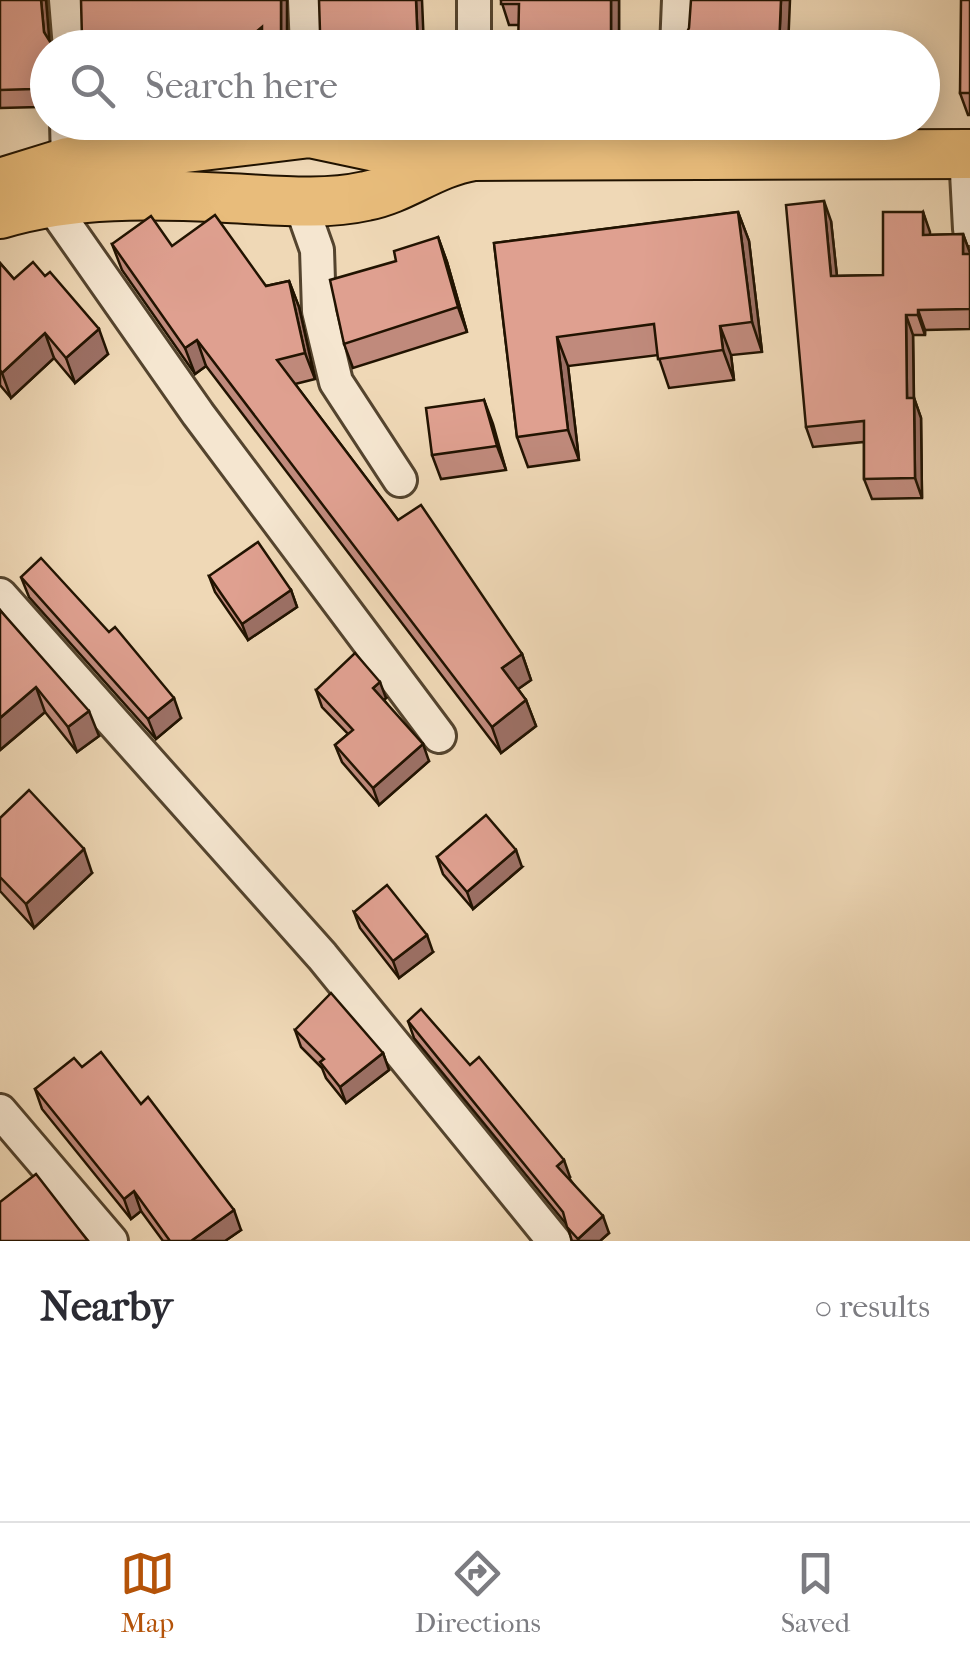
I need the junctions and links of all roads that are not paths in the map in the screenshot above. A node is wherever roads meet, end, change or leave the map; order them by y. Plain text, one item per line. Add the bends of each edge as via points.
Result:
1 (66, 0) edge
2 (305, 0) edge
3 (474, 0) edge
4 (678, 0) edge
5 (68, 30) edge
6 (306, 30) edge
7 (474, 30) edge
8 (677, 30) edge
9 (222, 140) edge
10 (407, 140) edge
11 (648, 140) edge
12 (694, 140) edge
13 (463, 147) edge
14 (968, 154) edge
15 (61, 162) edge
16 (0, 183) edge
17 (300, 202) junction
18 (0, 214) edge
19 (970, 230) edge
20 (400, 480) dead end
21 (0, 594) edge
22 (439, 736) dead end
23 (0, 1111) edge
24 (111, 1241) edge
25 (554, 1241) edge

1 - 5 street
2 - 6 street
3 - 7 street
4 - 8 street
9 - 15 highway
10 - 13 highway
11 - 13 highway
12 - 14 highway
13 - 17 highway via 368,196
14 - 19 street
15 - 16 highway
15 - 17 highway via 168,195
15 - 18 highway
15 - 22 street via 198,414
17 - 20 street via 318,250 319,311 336,382
21 - 25 street via 322,956
23 - 24 street

